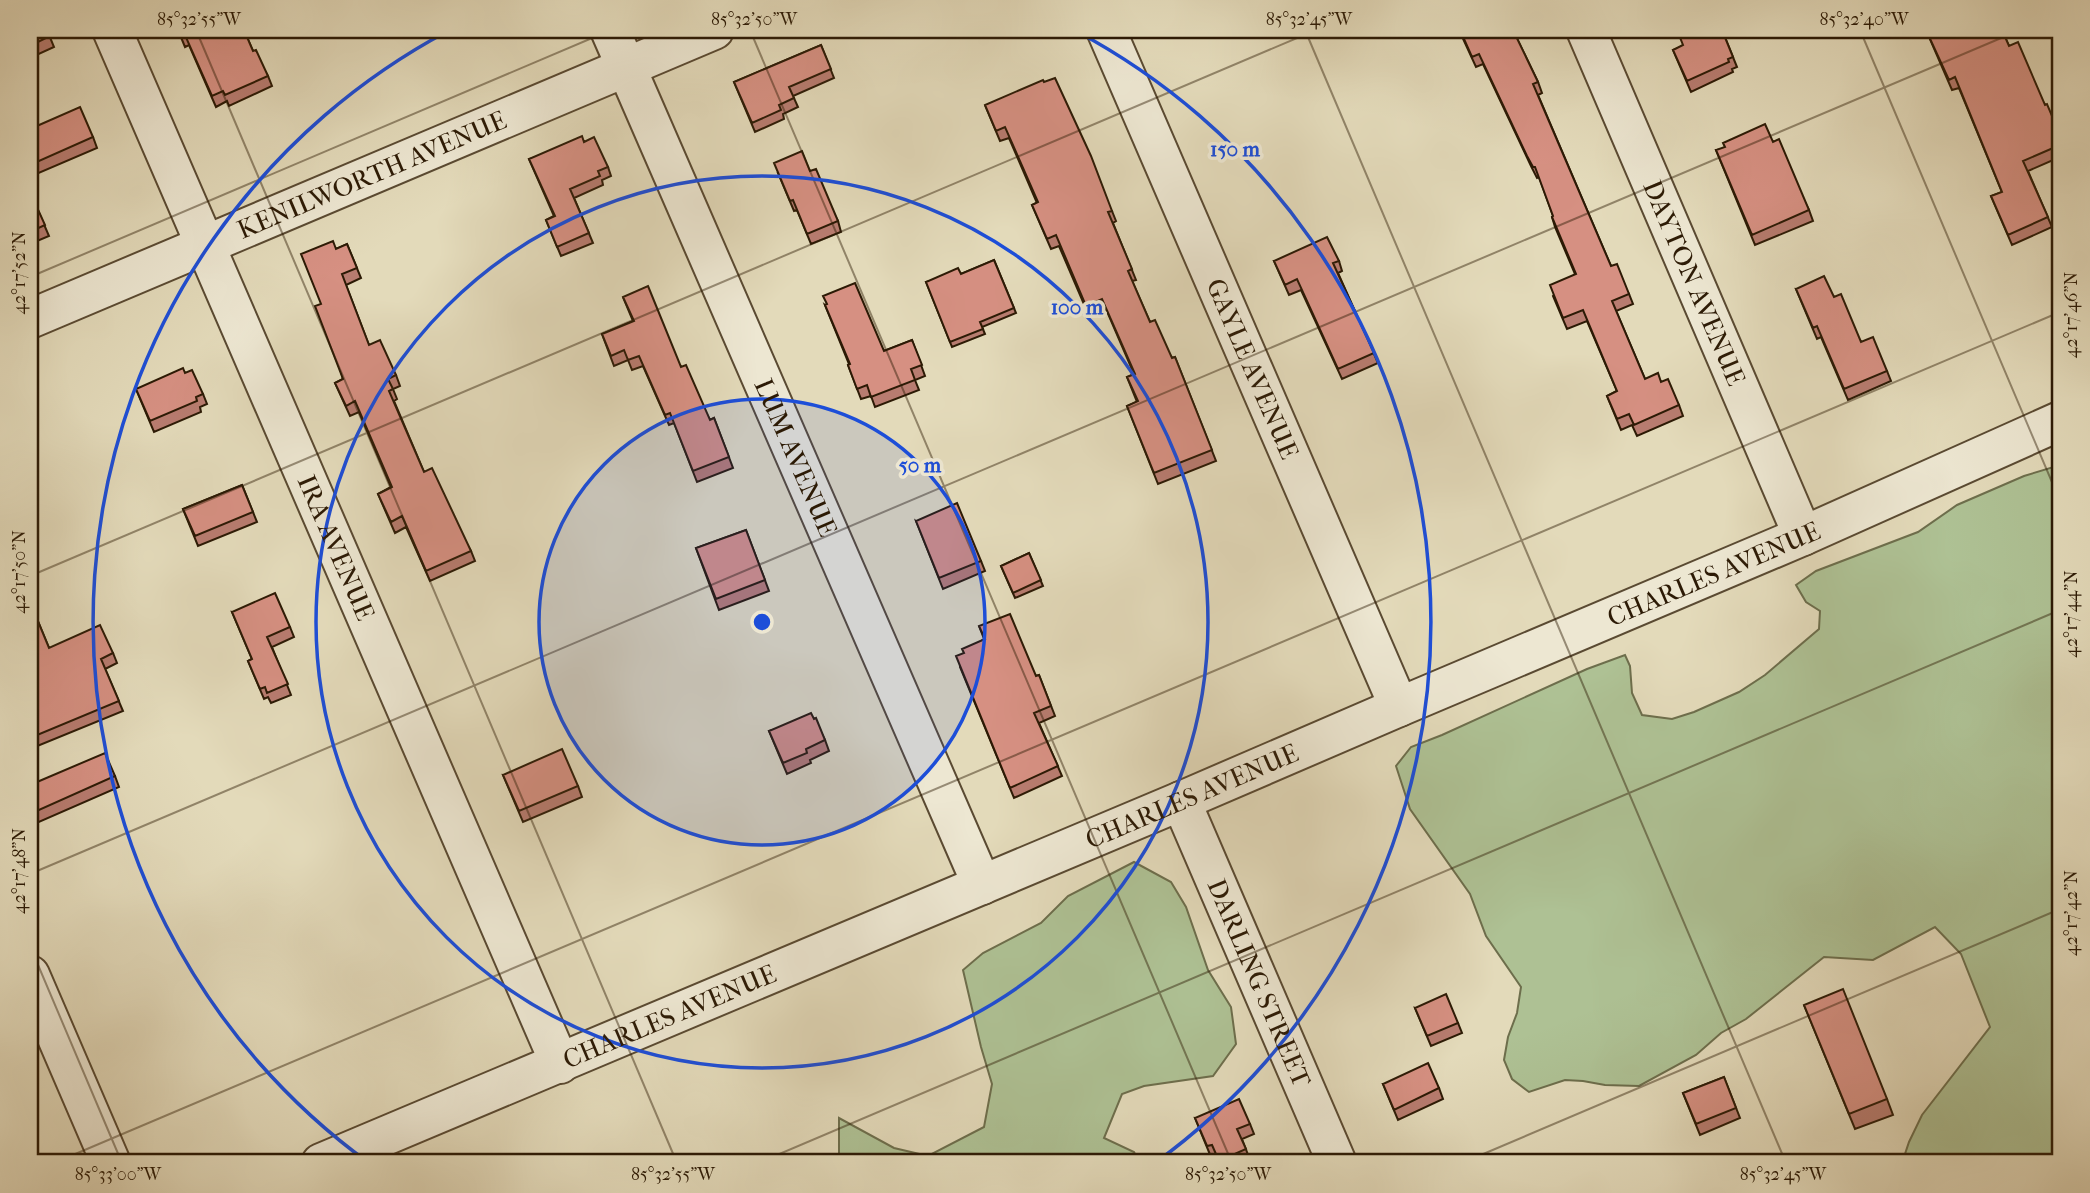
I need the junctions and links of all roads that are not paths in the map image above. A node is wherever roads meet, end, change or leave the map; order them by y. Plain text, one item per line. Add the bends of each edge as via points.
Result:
1 (112, 30) edge
2 (610, 30) edge
3 (714, 30) edge
4 (1106, 30) edge
5 (1586, 30) edge
6 (626, 67) junction
7 (206, 244) junction
8 (30, 319) edge
9 (2060, 421) edge
10 (1803, 536) junction
11 (1399, 707) junction
12 (1181, 801) junction
13 (982, 885) junction
14 (30, 975) edge
15 (560, 1064) junction
16 (111, 1163) edge
17 (321, 1163) edge
18 (1337, 1163) edge

1 - 7 street, IRA AVENUE
2 - 6 street, LUM AVENUE
3 - 6 street, KENILWORTH AVENUE
4 - 11 street, GAYLE AVENUE
5 - 10 street, DAYTON AVENUE
6 - 7 street, KENILWORTH AVENUE
6 - 13 street, LUM AVENUE
7 - 8 street, KENILWORTH AVENUE
7 - 15 street, IRA AVENUE
9 - 10 street, CHARLES AVENUE
10 - 11 street, CHARLES AVENUE
11 - 12 street, CHARLES AVENUE
12 - 13 street, CHARLES AVENUE
12 - 18 street, DARLING STREET
13 - 15 street, CHARLES AVENUE
14 - 16 street
15 - 17 street, CHARLES AVENUE

